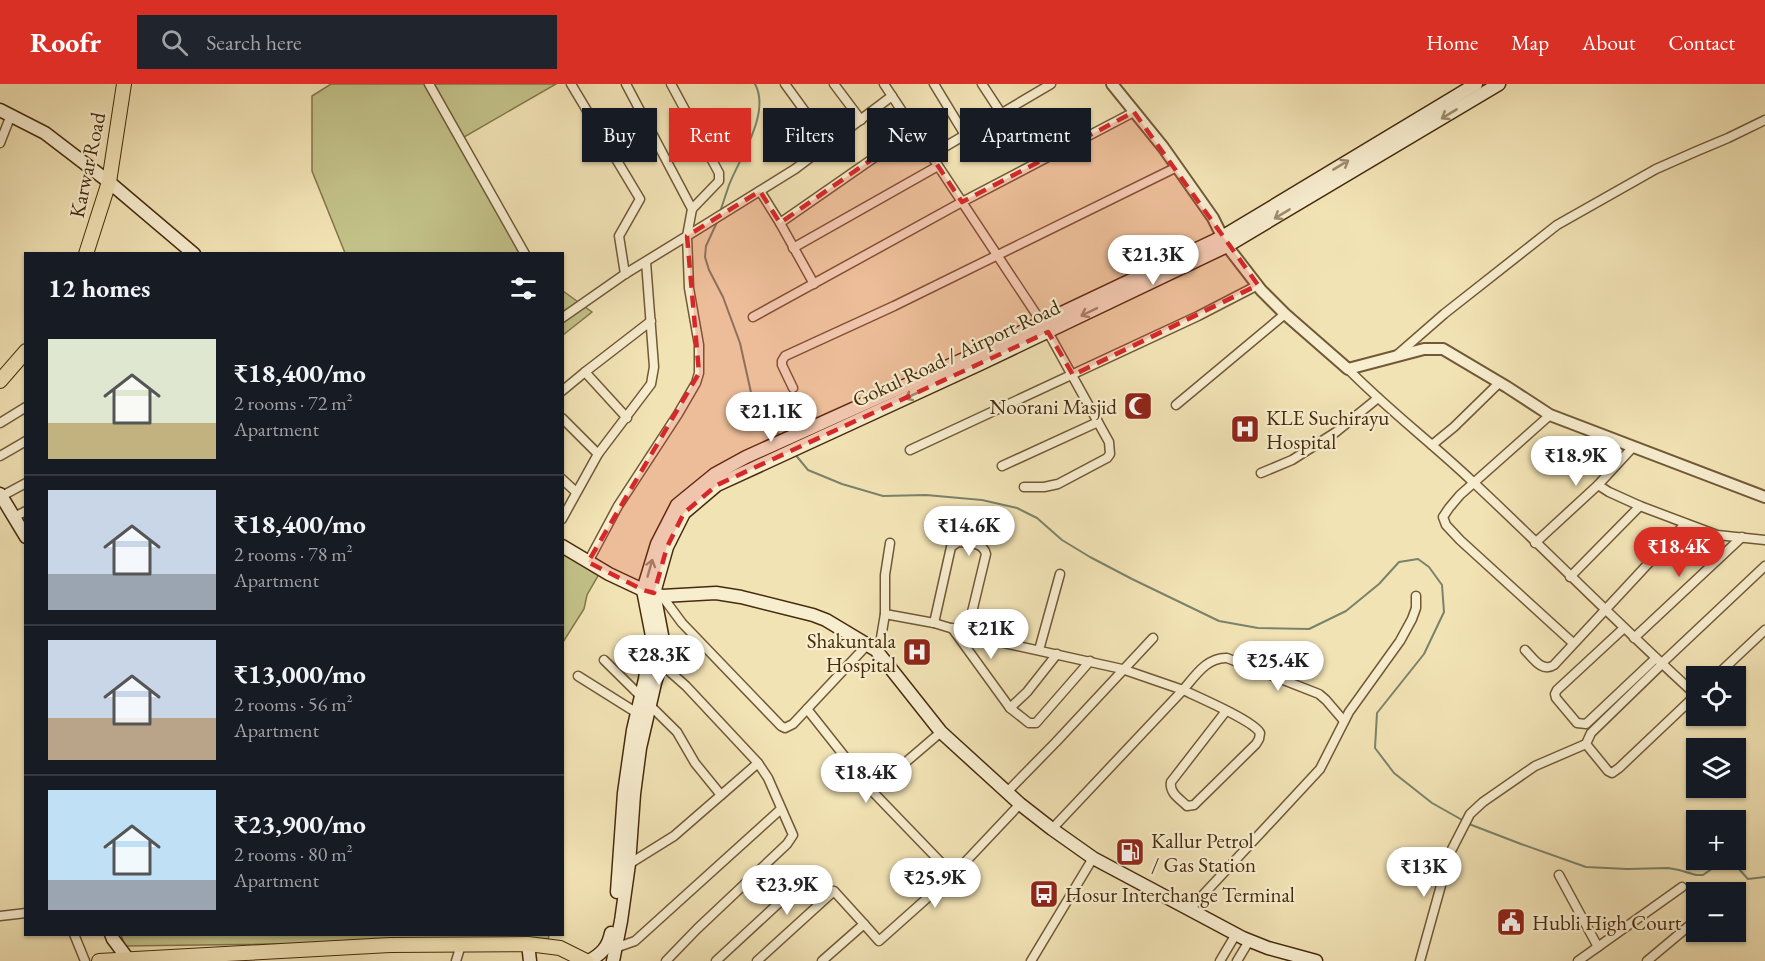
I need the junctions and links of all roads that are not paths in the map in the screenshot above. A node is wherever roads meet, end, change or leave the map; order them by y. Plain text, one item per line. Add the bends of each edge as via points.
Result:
1 (124, 84) edge
2 (429, 84) edge
3 (571, 84) edge
4 (626, 84) edge
5 (671, 84) edge
6 (785, 84) edge
7 (834, 84) edge
8 (884, 84) edge
9 (934, 84) edge
10 (982, 84) edge
11 (1112, 84) edge
12 (1476, 84) edge
13 (1499, 84) edge
14 (1045, 86) edge
15 (892, 96) junction
16 (802, 108) edge
17 (900, 108) edge
18 (998, 108) edge
19 (1009, 108) edge
20 (6, 112) edge
21 (1134, 112) junction
22 (861, 120) junction
23 (1765, 120) edge
24 (855, 124) edge
25 (960, 127) edge
26 (0, 143) edge
27 (804, 162) edge
28 (868, 162) edge
29 (935, 162) edge
30 (938, 166) junction
31 (1177, 167) junction
32 (109, 182) junction
33 (760, 191) junction
34 (962, 202) junction
35 (692, 209) junction
36 (780, 223) junction
37 (687, 236) junction
38 (1224, 241) junction
39 (793, 248) junction
40 (88, 252) edge
41 (192, 252) edge
42 (524, 252) edge
43 (998, 255) junction
44 (645, 262) junction
45 (625, 274) junction
46 (814, 284) junction
47 (1258, 285) junction
48 (1285, 314) junction
49 (564, 317) edge
50 (753, 318) dead end
51 (651, 321) junction
52 (1045, 327) junction
53 (24, 353) edge
54 (1394, 357) junction
55 (1348, 369) junction
56 (585, 372) junction
57 (1073, 375) junction
58 (0, 381) edge
59 (1499, 382) junction
60 (793, 388) dead end
61 (564, 389) edge
62 (1378, 398) junction
63 (1176, 405) dead end
64 (24, 408) edge
65 (1550, 415) junction
66 (627, 418) junction
67 (564, 420) edge
68 (1098, 422) junction
69 (0, 423) edge
70 (801, 439) junction
71 (24, 442) edge
72 (1432, 445) junction
73 (1633, 447) junction
74 (910, 450) dead end
75 (598, 454) junction
76 (0, 456) edge
77 (1002, 466) dead end
78 (1261, 473) dead end
79 (564, 480) edge
80 (715, 480) junction
81 (1474, 483) junction
82 (24, 484) edge
83 (1598, 485) junction
84 (1024, 487) dead end
85 (576, 492) junction
86 (1, 495) edge
87 (1765, 496) edge
88 (1640, 506) junction
89 (24, 512) edge
90 (564, 515) edge
91 (14, 517) junction
92 (1685, 524) junction
93 (24, 534) edge
94 (1742, 537) junction
95 (1765, 540) edge
96 (890, 543) dead end
97 (1535, 543) junction
98 (564, 547) edge
99 (588, 562) junction
100 (1765, 567) edge
101 (1060, 574) dead end
102 (1570, 577) junction
103 (653, 593) junction
104 (1416, 596) dead end
105 (1606, 610) junction
106 (885, 614) junction
107 (934, 623) junction
108 (952, 628) junction
109 (1624, 628) junction
110 (1765, 630) edge
111 (967, 633) junction
112 (1153, 638) dead end
113 (1634, 638) junction
114 (1573, 643) junction
115 (872, 647) junction
116 (1039, 650) junction
117 (1525, 651) dead end
118 (1057, 654) junction
119 (604, 660) dead end
120 (1090, 661) junction
121 (1659, 661) junction
122 (661, 664) junction
123 (1727, 666) edge
124 (1122, 669) junction
125 (578, 676) dead end
126 (1183, 690) junction
127 (645, 701) junction
128 (1010, 708) junction
129 (807, 709) junction
130 (1226, 711) junction
131 (637, 713) junction
132 (1344, 721) junction
133 (941, 732) junction
134 (1586, 744) junction
135 (758, 763) junction
136 (872, 791) junction
137 (1007, 792) junction
138 (721, 795) junction
139 (1020, 804) junction
140 (781, 809) junction
141 (1052, 829) junction
142 (1093, 858) junction
143 (629, 864) junction
144 (953, 875) junction
145 (1559, 875) dead end
146 (808, 876) dead end
147 (1682, 887) dead end
148 (1188, 910) junction
149 (24, 913) edge
150 (0, 916) edge
151 (864, 924) junction
152 (1686, 928) edge
153 (1236, 934) junction
154 (75, 936) edge
155 (112, 936) edge
156 (614, 941) junction
157 (1249, 941) junction
158 (528, 944) junction
159 (461, 945) junction
160 (1598, 947) junction
161 (128, 960) edge
162 (85, 961) edge
163 (99, 961) edge
164 (456, 961) edge
165 (530, 961) edge
166 (587, 961) edge
167 (607, 961) edge
168 (613, 961) edge
169 (666, 961) edge
170 (716, 961) edge
171 (757, 961) edge
172 (822, 961) edge
173 (1031, 961) edge
174 (1220, 961) edge
175 (1237, 961) edge
176 (1316, 961) edge
177 (1420, 961) edge
178 (1578, 961) edge
179 (1647, 961) edge

1 - 32 main road, Karwar Road
2 - 42 street
3 - 45 street via 640,199 619,236
4 - 35 street
5 - 35 street via 720,176
6 - 16 street
7 - 22 street
8 - 15 street
9 - 25 street
10 - 18 street
11 - 21 street
38 -> 12 main road, Gokul Road / Airport Road
13 -> 38 main road, Gokul Road / Airport Road
14 - 19 street
15 - 17 street
15 - 22 street
20 - 26 street
20 - 32 main road via 45,133
21 - 31 street
21 - 34 street
22 - 24 street
23 - 54 street via 1656,169 1557,225
27 - 33 street
28 - 36 street
29 - 30 street
30 - 34 street
30 - 39 street
31 - 38 street via 1213,218
31 - 43 street
32 - 40 main road, Karwar Road
32 - 41 main road
33 - 36 street
33 - 37 street
34 - 43 street
34 - 46 street
35 - 37 street
36 - 39 street
37 - 44 street
37 - 99 street via 689,288 699,345 696,383 618,506
38 - 47 street
38 - 52 main road, Gokul Road / Airport Road
39 - 46 street
43 - 52 street
43 - 60 street via 785,356 783,365
44 - 45 street
44 - 51 street
45 - 49 street
46 - 50 street
47 - 48 street
47 - 57 street
48 - 55 street
48 - 63 street
51 - 56 street
51 - 66 street via 653,376
52 - 57 street
52 - 70 main road, Gokul Road / Airport Road
53 - 58 main road
54 - 55 street
54 - 59 street via 1424,349 1443,349
55 - 62 street
56 - 61 street
56 - 66 street
57 - 68 street
57 - 74 street
59 - 65 street
59 - 72 street
62 - 72 street
62 - 78 street via 1357,417 1292,460
64 - 69 street
65 - 73 street
65 - 81 street
66 - 75 street
67 - 75 street
68 - 77 street
68 - 84 street via 1110,448 1107,458 1058,484
70 - 80 main road, Gokul Road / Airport Road via 752,469
70 - 80 main road, Gokul Road / Airport Road via 746,457
71 - 76 street
72 - 81 street
73 - 83 street
73 - 87 street
75 - 85 street
79 - 85 street
80 - 103 main road, Gokul Road / Airport Road via 684,513 667,547
81 - 97 street
81 - 114 street via 1449,508 1443,517 1446,525
82 - 86 street
83 - 88 street
83 - 97 street
85 - 90 street
86 - 91 main road
88 - 92 street
88 - 102 street
89 - 91 street
91 - 93 main road
92 - 94 street via 1717,535
92 - 105 street
94 - 95 street
94 - 113 street
96 - 106 street
97 - 102 street
98 - 99 main road
99 - 103 main road
100 - 121 street
101 - 116 street
102 - 105 street
103 - 115 main road via 741,597 813,615
103 - 122 main road, Gokul Road / Airport Road via 662,635
103 - 127 main road, Gokul Road / Airport Road
103 - 129 street via 782,726 789,727
104 - 132 street via 1416,608 1400,641
105 - 109 street
105 - 114 street
106 - 107 street
106 - 115 street via 881,638
107 - 108 street
107 - 111 street via 951,547 958,542 981,545 986,554
108 - 111 street
108 - 128 street
109 - 113 street
109 - 121 street via 1555,694 1577,723 1586,724
110 - 123 street
111 - 116 street
112 - 124 street
113 - 121 street
114 - 117 street via 1549,668 1539,665
115 - 129 street
115 - 133 main road
116 - 118 street
118 - 120 street
118 - 128 street
119 - 127 street
120 - 124 street
120 - 128 street via 1036,723 1029,723
121 - 134 street via 1591,733
121 - 134 street via 1696,695 1612,773
122 - 127 main road, Gokul Road / Airport Road
122 - 135 street
124 - 126 street
124 - 137 street
125 - 131 street
126 - 130 street
126 - 132 street via 1208,663 1227,658 1319,694
126 - 141 street
127 - 131 main road, Gokul Road / Airport Road
127 - 138 street via 677,732 694,763
127 - 143 main road, Gokul Road / Airport Road
129 - 136 street
130 - 130 street via 1258,729 1259,739 1198,802 1187,806 1171,789 1171,782
131 - 156 main road, Gokul Road / Airport Road via 624,793
132 - 148 street via 1320,769
133 - 136 street
133 - 137 main road
134 - 177 street via 1535,766 1470,814 1454,844
135 - 138 street
135 - 140 street
136 - 144 street
137 - 139 main road
138 - 143 street via 674,836
139 - 141 main road
139 - 144 street
140 - 156 street via 635,941
140 - 169 street via 794,834 792,840
141 - 142 main road
142 - 148 main road
142 - 173 street
143 - 156 main road, Gokul Road / Airport Road
144 - 151 street via 879,940
145 - 160 street
146 - 170 street
147 - 160 street
148 - 153 main road
149 - 150 street
151 - 171 street via 834,891
151 - 172 street
152 - 179 street
153 - 157 main road
153 - 174 street
154 - 162 street
155 - 161 main road
156 - 166 main road
156 - 167 main road, Gokul Road / Airport Road
156 - 168 main road, Gokul Road / Airport Road
157 - 175 street
157 - 176 main road
158 - 159 main road
158 - 165 main road
158 - 166 main road via 560,948
159 - 161 main road via 390,945
159 - 164 street
160 - 178 street
161 - 163 main road

